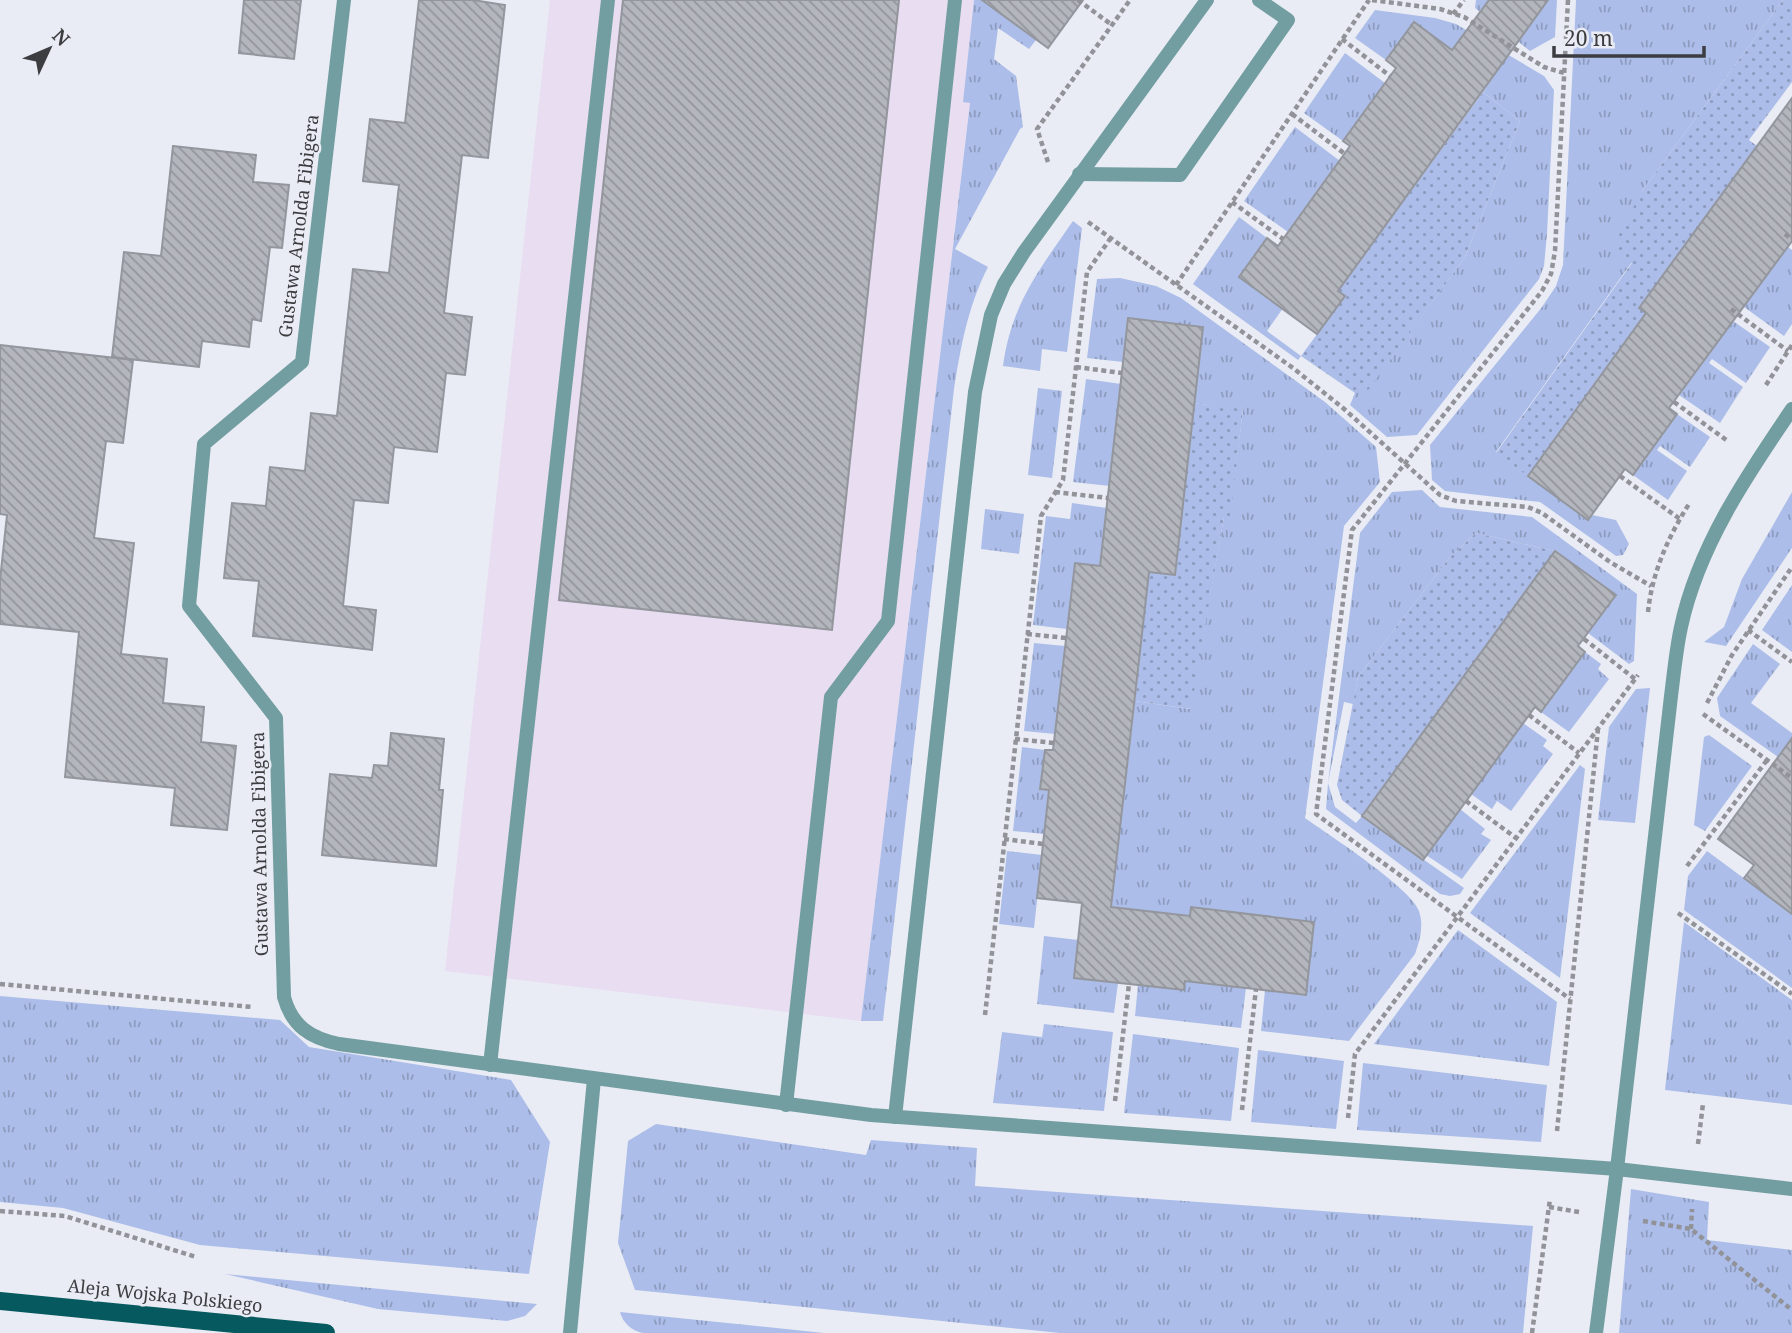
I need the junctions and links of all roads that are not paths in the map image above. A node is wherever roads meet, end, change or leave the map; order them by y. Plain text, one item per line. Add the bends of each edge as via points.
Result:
1 (344, 0) edge
2 (608, 0) edge
3 (955, 0) edge
4 (1208, 0) edge
5 (1259, 0) edge
6 (1079, 174) junction
7 (1792, 409) edge
8 (490, 1065) junction
9 (594, 1079) junction
10 (786, 1105) junction
11 (895, 1117) junction
12 (1617, 1170) junction
13 (1792, 1189) edge
14 (0, 1301) edge
15 (327, 1333) edge
16 (570, 1333) edge
17 (1596, 1333) edge

1 - 8 street, Gustawa Arnolda Fibigera via 302,362 204,444 189,606 276,718 283,984 295,1022 321,1040
2 - 8 street
3 - 10 street via 888,621 831,697
4 - 6 street
5 - 6 street via 1288,20 1180,175
6 - 11 street via 1004,284 990,315 982,351
7 - 12 street via 1720,525 1681,626
8 - 9 street
9 - 10 street
9 - 16 street
10 - 11 street
11 - 12 street
12 - 13 street
12 - 17 street
14 - 15 main road, Aleja Wojska Polskiego

